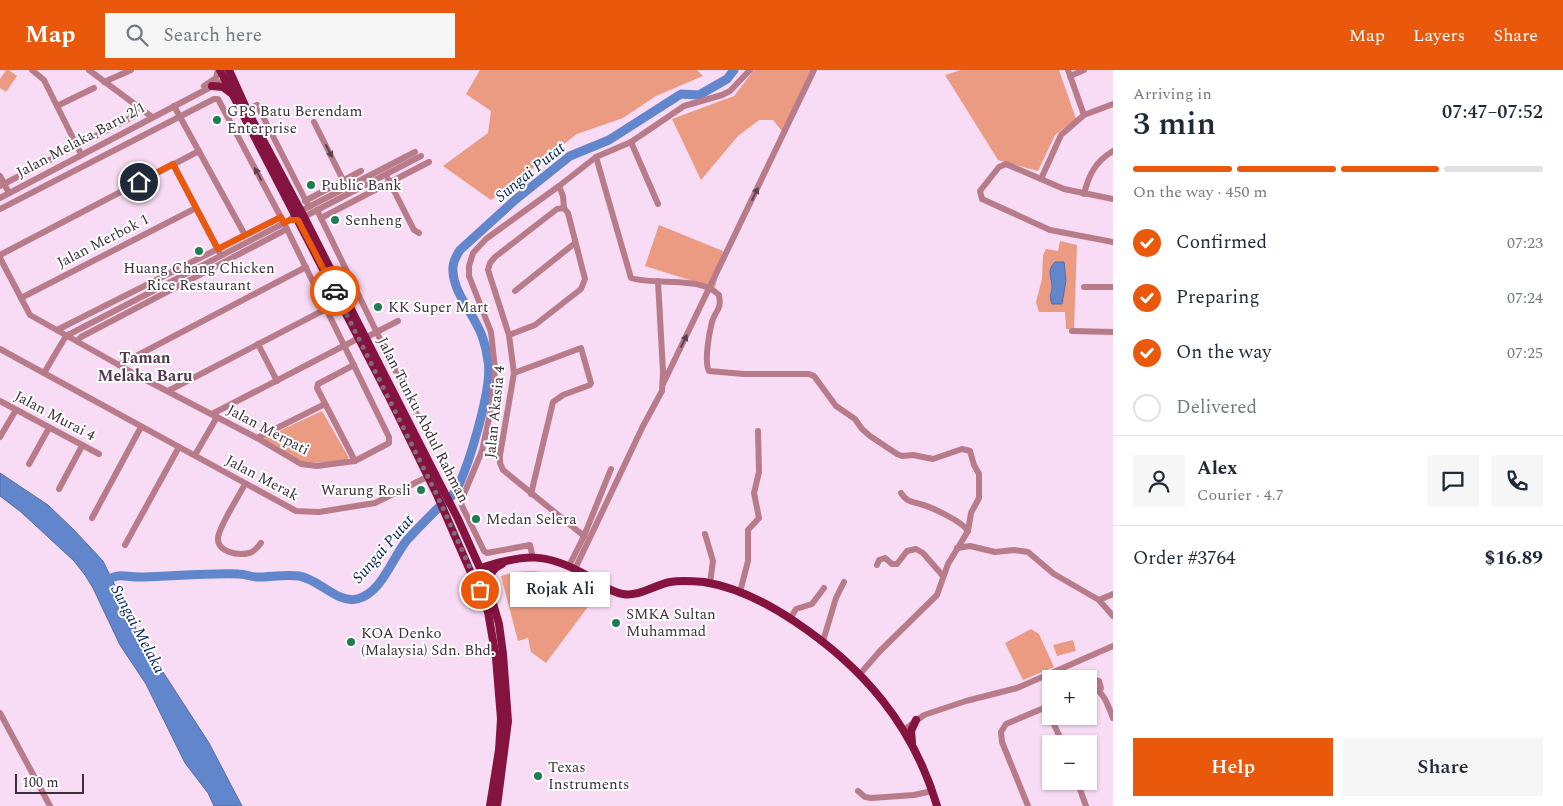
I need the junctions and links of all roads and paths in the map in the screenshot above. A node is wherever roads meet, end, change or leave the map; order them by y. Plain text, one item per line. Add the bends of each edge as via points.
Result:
1 (32, 70) edge
2 (89, 70) edge
3 (131, 70) edge
4 (219, 70) edge
5 (750, 70) edge
6 (814, 70) edge
7 (1084, 70) edge
8 (1069, 73) edge
9 (228, 75) edge
10 (104, 82) junction
11 (212, 86) junction
12 (94, 88) dead end
13 (234, 96) junction
14 (1113, 104) edge
15 (57, 106) junction
16 (174, 106) junction
17 (247, 110) junction
18 (1084, 115) junction
19 (134, 116) dead end
20 (180, 116) junction
21 (152, 117) junction
22 (314, 122) dead end
23 (631, 142) junction
24 (76, 144) junction
25 (199, 151) junction
26 (1113, 151) edge
27 (81, 154) junction
28 (418, 154) dead end
29 (596, 157) junction
30 (429, 162) dead end
31 (173, 164) junction
32 (361, 171) dead end
33 (384, 171) junction
34 (0, 176) edge
35 (1041, 179) junction
36 (344, 180) junction
37 (390, 182) junction
38 (2, 185) edge
39 (559, 186) junction
40 (348, 190) junction
41 (9, 193) junction
42 (1084, 194) junction
43 (0, 198) edge
44 (1113, 199) edge
45 (658, 204) dead end
46 (196, 208) junction
47 (564, 208) junction
48 (0, 209) edge
49 (317, 210) junction
50 (295, 216) junction
51 (321, 218) junction
52 (419, 233) dead end
53 (245, 235) junction
54 (1113, 242) edge
55 (575, 243) junction
56 (219, 252) junction
57 (0, 256) edge
58 (306, 267) junction
59 (193, 270) junction
60 (197, 276) junction
61 (154, 281) junction
62 (658, 281) junction
63 (1084, 286) dead end
64 (1113, 287) edge
65 (157, 288) junction
66 (709, 288) junction
67 (515, 291) dead end
68 (161, 295) junction
69 (21, 298) junction
70 (326, 309) junction
71 (398, 321) dead end
72 (56, 330) junction
73 (1072, 331) dead end
74 (378, 332) junction
75 (1113, 332) edge
76 (510, 334) junction
77 (66, 336) junction
78 (362, 338) junction
79 (77, 341) junction
80 (258, 344) junction
81 (344, 346) junction
82 (0, 349) edge
83 (118, 365) junction
84 (354, 365) junction
85 (44, 373) junction
86 (514, 373) junction
87 (277, 381) junction
88 (663, 384) junction
89 (168, 391) junction
90 (0, 401) edge
91 (325, 404) junction
92 (16, 410) junction
93 (214, 416) junction
94 (421, 423) dead end
95 (141, 427) junction
96 (49, 428) junction
97 (758, 430) dead end
98 (0, 437) edge
99 (257, 438) junction
100 (82, 446) junction
101 (179, 447) junction
102 (98, 454) dead end
103 (195, 455) junction
104 (355, 460) junction
105 (29, 464) dead end
106 (611, 469) dead end
107 (427, 477) junction
108 (245, 484) junction
109 (59, 490) dead end
110 (440, 493) junction
111 (901, 493) dead end
112 (531, 494) junction
113 (448, 508) junction
114 (467, 516) junction
115 (92, 518) dead end
116 (458, 519) junction
117 (450, 524) junction
118 (968, 531) junction
119 (705, 534) dead end
120 (584, 536) junction
121 (261, 543) dead end
122 (125, 545) dead end
123 (958, 548) junction
124 (476, 557) junction
125 (533, 558) junction
126 (510, 560) junction
127 (877, 565) dead end
128 (572, 567) junction
129 (480, 568) junction
130 (943, 576) junction
131 (844, 582) dead end
132 (710, 583) junction
133 (824, 588) dead end
134 (740, 592) junction
135 (1113, 594) edge
136 (1099, 600) junction
137 (494, 601) junction
138 (490, 616) junction
139 (1113, 616) edge
140 (790, 619) junction
141 (824, 641) junction
142 (1113, 646) edge
143 (860, 674) junction
144 (1097, 690) edge
145 (1042, 709) edge
146 (0, 713) edge
147 (1113, 718) edge
148 (916, 720) junction
149 (904, 730) junction
150 (914, 747) junction
151 (1080, 790) edge
152 (858, 791) dead end
153 (932, 791) junction
154 (50, 806) edge
155 (490, 806) edge
156 (497, 806) edge
157 (937, 806) edge
158 (1028, 806) edge
159 (1086, 806) edge

1 - 15 street via 44,80
2 - 10 street
3 - 10 street
4 - 9 main road, Jalan Tunku Abdul Rahman
4 - 16 street via 216,78
5 - 23 street via 730,91 684,106
66 -> 6 street
7 - 8 street
8 - 18 street
9 - 11 street
9 - 13 main road, Jalan Tunku Abdul Rahman
9 - 17 main road, Jalan Tunku Abdul Rahman
10 - 21 street
11 - 13 main road via 227,89
11 - 16 street
12 - 15 street
13 - 50 main road, Jalan Tunku Abdul Rahman
14 - 18 street
15 - 24 street
16 - 20 street
16 - 21 street, Jalan Melaka Baru 2/1
17 - 50 main road, Jalan Tunku Abdul Rahman
17 - 50 street via 258,105 265,119
18 - 35 street via 1062,136
19 - 24 street
20 - 25 street
20 - 48 street
50 -> 20 street via 220,101 214,99
21 - 27 street, Jalan Melaka Baru 2/1
22 -> 36 street
23 - 29 street
23 - 45 street
24 - 27 street
24 - 38 street
25 - 31 street
25 - 53 street
26 - 42 street via 1095,165
27 - 41 street, Jalan Melaka Baru 2/1
28 - 33 street
29 - 39 street
29 - 62 street via 629,275 634,280
30 - 37 street
31 - 46 street
31 - 57 street
32 - 36 street
33 - 37 street
33 - 40 street
34 - 38 street
35 - 42 street via 1064,190
35 - 54 street via 1010,164 1002,165 982,187 980,195 1050,230
36 - 40 street
36 - 50 street
37 - 51 street
37 - 52 street via 414,230
38 - 41 street
39 - 47 street
39 - 114 street via 486,239 470,261 469,276 491,332 495,369 492,404 482,451 461,502
40 - 49 street
40 - 50 street
41 - 43 street, Jalan Melaka Baru 2/1
42 - 44 street
46 - 56 street
46 - 69 street, Jalan Merbok 1
47 - 55 street
47 - 76 street, Jalan Akasia 4 via 557,209 490,263 488,270
49 - 50 street
49 - 51 street
50 - 53 street
50 - 56 street
50 - 58 street
50 - 60 street
50 - 78 main road, Jalan Tunku Abdul Rahman
51 - 74 street
53 - 56 street
55 - 67 street
55 - 76 street via 585,279 581,289 535,325
56 - 59 street
56 - 61 street
57 - 69 street
58 - 70 street
58 - 83 street
59 - 60 street
59 - 65 street
60 - 68 street
61 - 65 street
61 - 72 street
62 - 66 street
62 - 88 street
63 - 64 street
65 - 68 street
65 - 77 street
88 -> 66 street
66 - 118 street via 719,295 720,304 712,324 707,361 709,371 809,374 814,376 836,406 855,419 870,436 897,454 933,459 968,449 979,474 980,494 971,513
68 - 79 street
69 - 72 street, Jalan Merpati via 30,315
70 - 80 street
70 - 81 street
71 - 74 street
72 - 77 street, Jalan Merpati
73 - 75 street
74 - 78 street
74 - 94 street
76 - 86 street, Jalan Akasia 4
77 - 79 street, Jalan Merpati
77 - 85 street
78 - 81 street
78 - 107 main road, Jalan Tunku Abdul Rahman
78 - 110 main road, Jalan Tunku Abdul Rahman
79 - 83 street, Jalan Merpati
80 - 87 street
80 - 89 street
81 - 84 street
81 - 87 street
82 - 85 street, Jalan Merak
83 - 89 street, Jalan Merpati
84 - 91 street via 318,384
84 - 104 street, Jalan Merpati via 389,437 387,445
85 - 95 street, Jalan Merak
86 - 112 street, Jalan Akasia 4 via 500,463 503,470
86 - 112 street via 581,348 590,383 553,402
87 - 93 street
88 - 128 street
89 - 93 street, Jalan Merpati
90 - 92 street, Jalan Murai 4
91 - 99 street
91 - 104 street
92 - 96 street, Jalan Murai 4
92 - 98 street
93 - 99 street, Jalan Merpati
93 - 103 street
95 - 101 street, Jalan Merak
95 - 115 street
96 - 100 street, Jalan Murai 4
96 - 105 street
97 - 134 street via 759,472 754,494 759,518 748,530 748,561
99 - 104 street, Jalan Merpati via 305,466
100 - 102 street, Jalan Murai 4
100 - 109 street
101 - 103 street, Jalan Merak
101 - 122 street
103 - 108 street, Jalan Merak
106 - 120 street
107 - 108 street, Jalan Merak via 375,503 319,512 296,511
107 - 110 main road, Jalan Tunku Abdul Rahman
108 - 121 street via 218,538 222,548 234,553 247,554
110 - 113 main road, Jalan Tunku Abdul Rahman
111 - 118 street via 909,502 946,516
112 - 120 street
113 - 116 main road, Jalan Tunku Abdul Rahman
113 - 117 main road, Jalan Tunku Abdul Rahman
114 - 116 street
114 - 125 street via 487,553 530,546
116 - 124 main road, Jalan Tunku Abdul Rahman
117 - 129 main road via 471,561
117 - 138 main road, Jalan Tunku Abdul Rahman
118 - 123 street
119 - 132 street via 713,560
120 - 128 street
123 - 130 street
123 - 136 street via 970,546 995,552 1028,552 1054,574
124 - 126 main road via 487,562
124 - 129 main road, Jalan Tunku Abdul Rahman
125 - 126 main road
125 - 128 main road via 551,559
126 - 129 main road
126 - 137 main road via 491,574
127 - 130 street via 885,558 897,564 907,551 916,549
128 - 132 main road via 625,595 669,582
129 - 137 main road, Jalan Tunku Abdul Rahman
129 - 138 main road via 479,577
130 - 143 street via 933,600
131 - 141 street
132 - 134 main road
133 - 140 street via 812,604 796,610
134 - 140 main road
135 - 136 street
136 - 139 street
137 - 156 main road, Jalan Tunku Abdul Rahman via 503,654 508,721
138 - 155 main road, Jalan Tunku Abdul Rahman via 501,719
140 - 141 main road
141 - 143 main road
142 - 148 street via 1022,686 966,701
143 - 149 main road
144 - 147 street
145 - 158 street via 1006,724 1001,732
146 - 154 street
148 - 149 street
148 - 150 main road via 911,731
149 - 150 main road
150 - 153 main road
151 - 159 street
152 - 153 street via 870,798
153 - 157 main road

